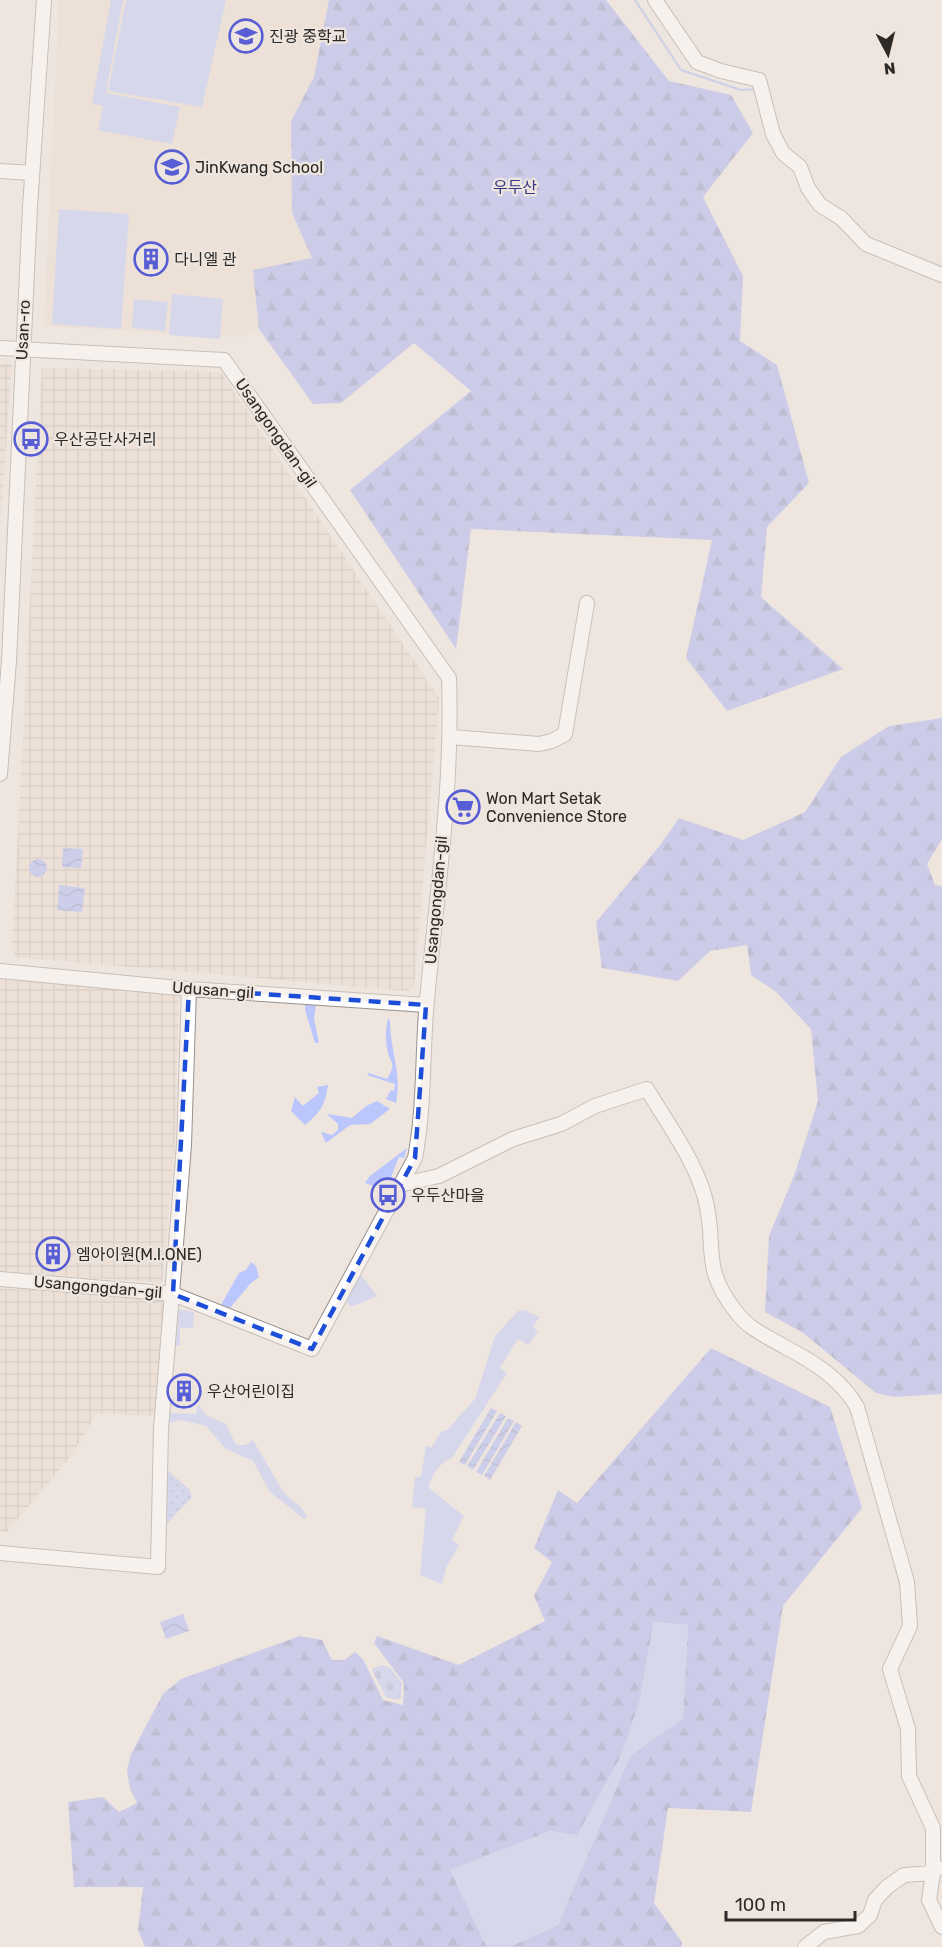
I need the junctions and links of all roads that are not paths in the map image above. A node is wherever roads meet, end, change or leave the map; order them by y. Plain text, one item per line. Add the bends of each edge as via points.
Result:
1 (44, 0) edge
2 (655, 0) edge
3 (0, 171) edge
4 (32, 172) junction
5 (942, 275) edge
6 (0, 348) edge
7 (22, 349) junction
8 (587, 603) dead end
9 (4, 661) edge
10 (451, 737) junction
11 (0, 774) edge
12 (0, 971) edge
13 (189, 989) junction
14 (426, 1005) junction
15 (404, 1184) junction
16 (0, 1279) edge
17 (173, 1294) junction
18 (0, 1553) edge
19 (938, 1869) edge
20 (942, 1928) edge
21 (805, 1947) edge

1 - 4 street, Usan-ro
2 - 5 street via 697,62 760,85 773,134 783,153 800,167 820,205 841,218 866,244
3 - 4 street
4 - 7 street, Usan-ro
6 - 7 street, Usangongdan-gil
7 - 9 street, Usan-ro
7 - 10 street, Usangongdan-gil via 224,360 449,678
8 - 10 street via 565,734 539,744
9 - 11 street, Usan-ro
10 - 14 street, Usangongdan-gil
12 - 13 street, Udusan-gil
13 - 14 street, Udusan-gil
13 - 17 street via 184,1143
14 - 15 street, Usangongdan-gil via 420,1134
15 - 17 street, Usangongdan-gil via 312,1350
15 - 19 street via 439,1176 513,1139 647,1089 705,1196 714,1277 725,1296 738,1315 761,1334 822,1369 847,1390 858,1407 908,1582 910,1626 890,1669 908,1729 909,1776 933,1828
16 - 17 street, Usangongdan-gil
17 - 18 street via 161,1429 158,1567
19 - 20 street via 929,1900
19 - 21 street via 904,1875 886,1887 875,1900 870,1915 858,1926 824,1932

